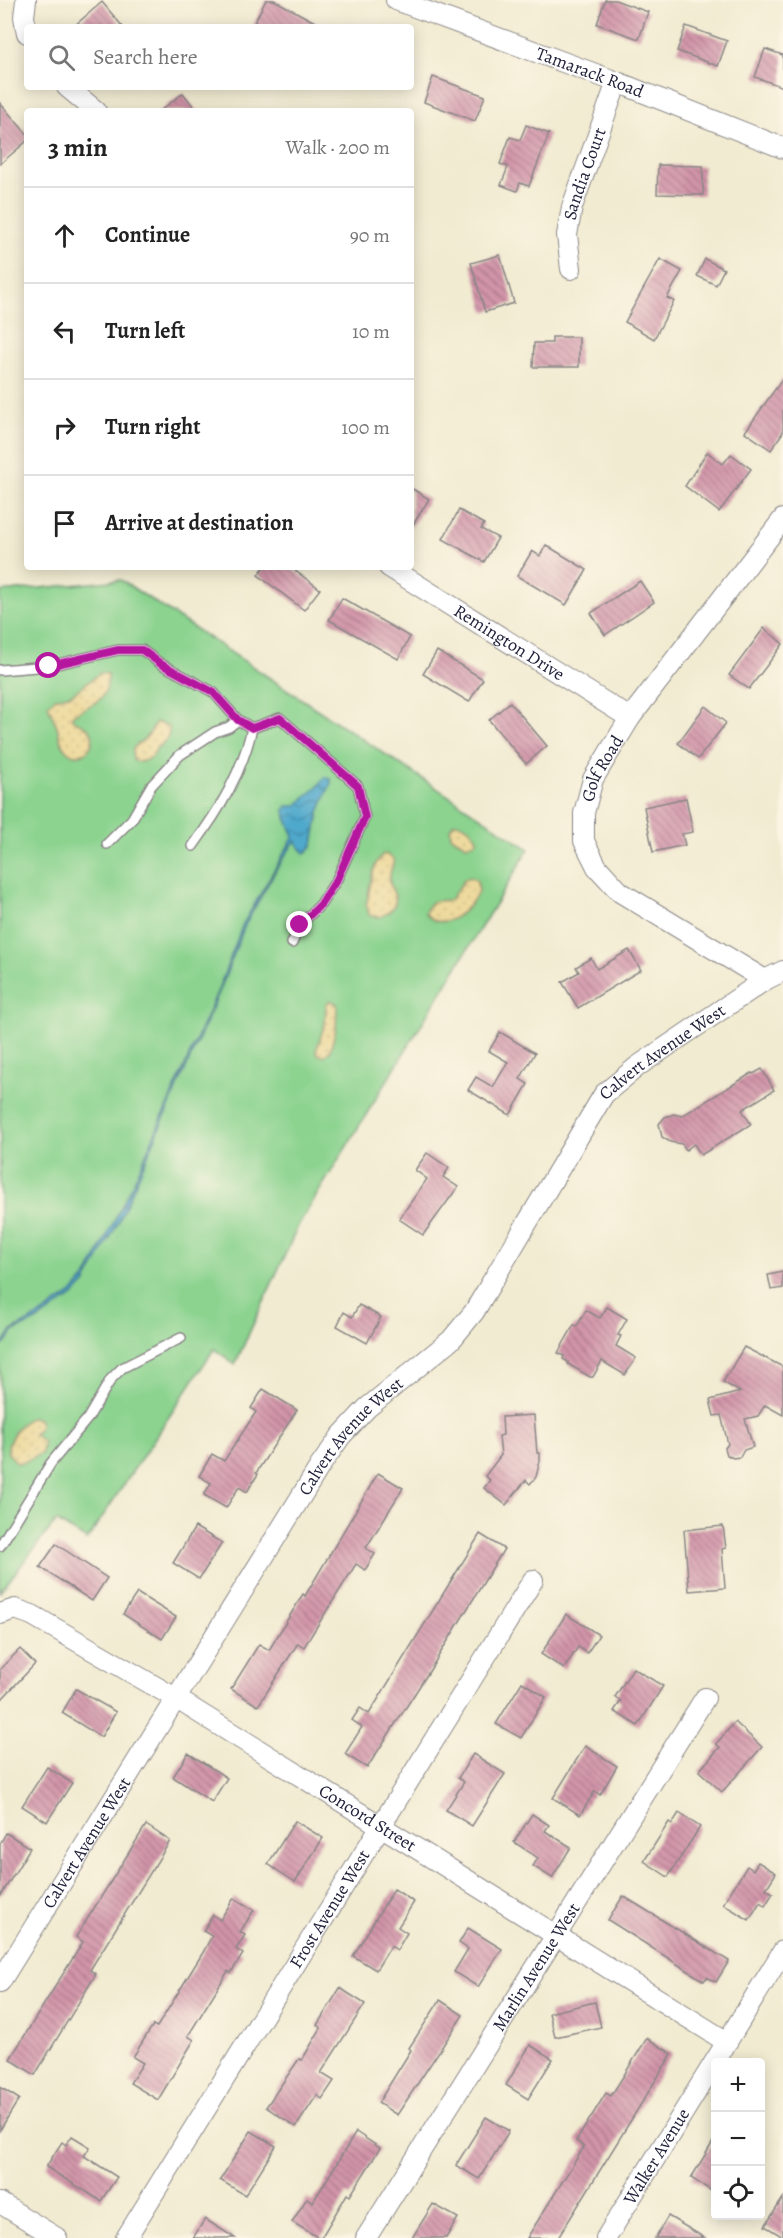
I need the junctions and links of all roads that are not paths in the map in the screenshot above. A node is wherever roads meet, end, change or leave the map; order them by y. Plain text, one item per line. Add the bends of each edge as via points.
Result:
1 (26, 0) edge
2 (396, 0) edge
3 (25, 24) edge
4 (617, 82) junction
5 (72, 90) edge
6 (92, 108) edge
7 (783, 148) edge
8 (571, 269) dead end
9 (783, 519) edge
10 (393, 570) edge
11 (0, 670) edge
12 (630, 718) junction
13 (238, 720) junction
14 (252, 728) junction
15 (106, 844) dead end
16 (193, 846) dead end
17 (292, 943) dead end
18 (783, 971) edge
19 (765, 980) junction
20 (181, 1338) dead end
21 (0, 1546) edge
22 (533, 1580) dead end
23 (1, 1613) edge
24 (705, 1698) dead end
25 (177, 1700) junction
26 (379, 1827) junction
27 (555, 1936) junction
28 (783, 1951) edge
29 (0, 1982) edge
30 (727, 2042) junction
31 (0, 2203) edge
32 (57, 2238) edge
33 (126, 2238) edge
34 (366, 2238) edge
35 (606, 2238) edge

1 - 3 street
2 - 4 street, Tamarack Road
4 - 7 street, Tamarack Road
4 - 8 street, Sandia Court via 572,207 567,234
5 - 6 street
9 - 12 street, Golf Road
10 - 12 street, Remington Drive
11 - 13 lane via 49,666 118,650 142,650 213,692
12 - 19 street, Golf Road via 592,779 584,813 584,841 597,867 620,892
13 - 14 lane
13 - 15 lane via 180,755 151,786 132,819
14 - 16 lane via 247,752 231,788
14 - 17 lane via 280,718 358,786 365,817 337,879 321,904 300,925
18 - 19 street, Calvert Avenue West
19 - 25 street, Calvert Avenue West via 638,1066 604,1094 474,1312 452,1340 368,1408 341,1436
20 - 21 lane via 122,1368 111,1379 88,1418 51,1463
22 - 26 street, Frost Avenue West
23 - 25 street, Concord Street via 15,1610 32,1615
24 - 27 street, Marlin Avenue West
25 - 26 street, Concord Street
25 - 29 street, Calvert Avenue West
26 - 27 street, Concord Street
26 - 33 street, Frost Avenue West
27 - 30 street, Concord Street
27 - 34 street, Marlin Avenue West
28 - 30 street, Walker Avenue
30 - 35 street, Walker Avenue
31 - 32 street

